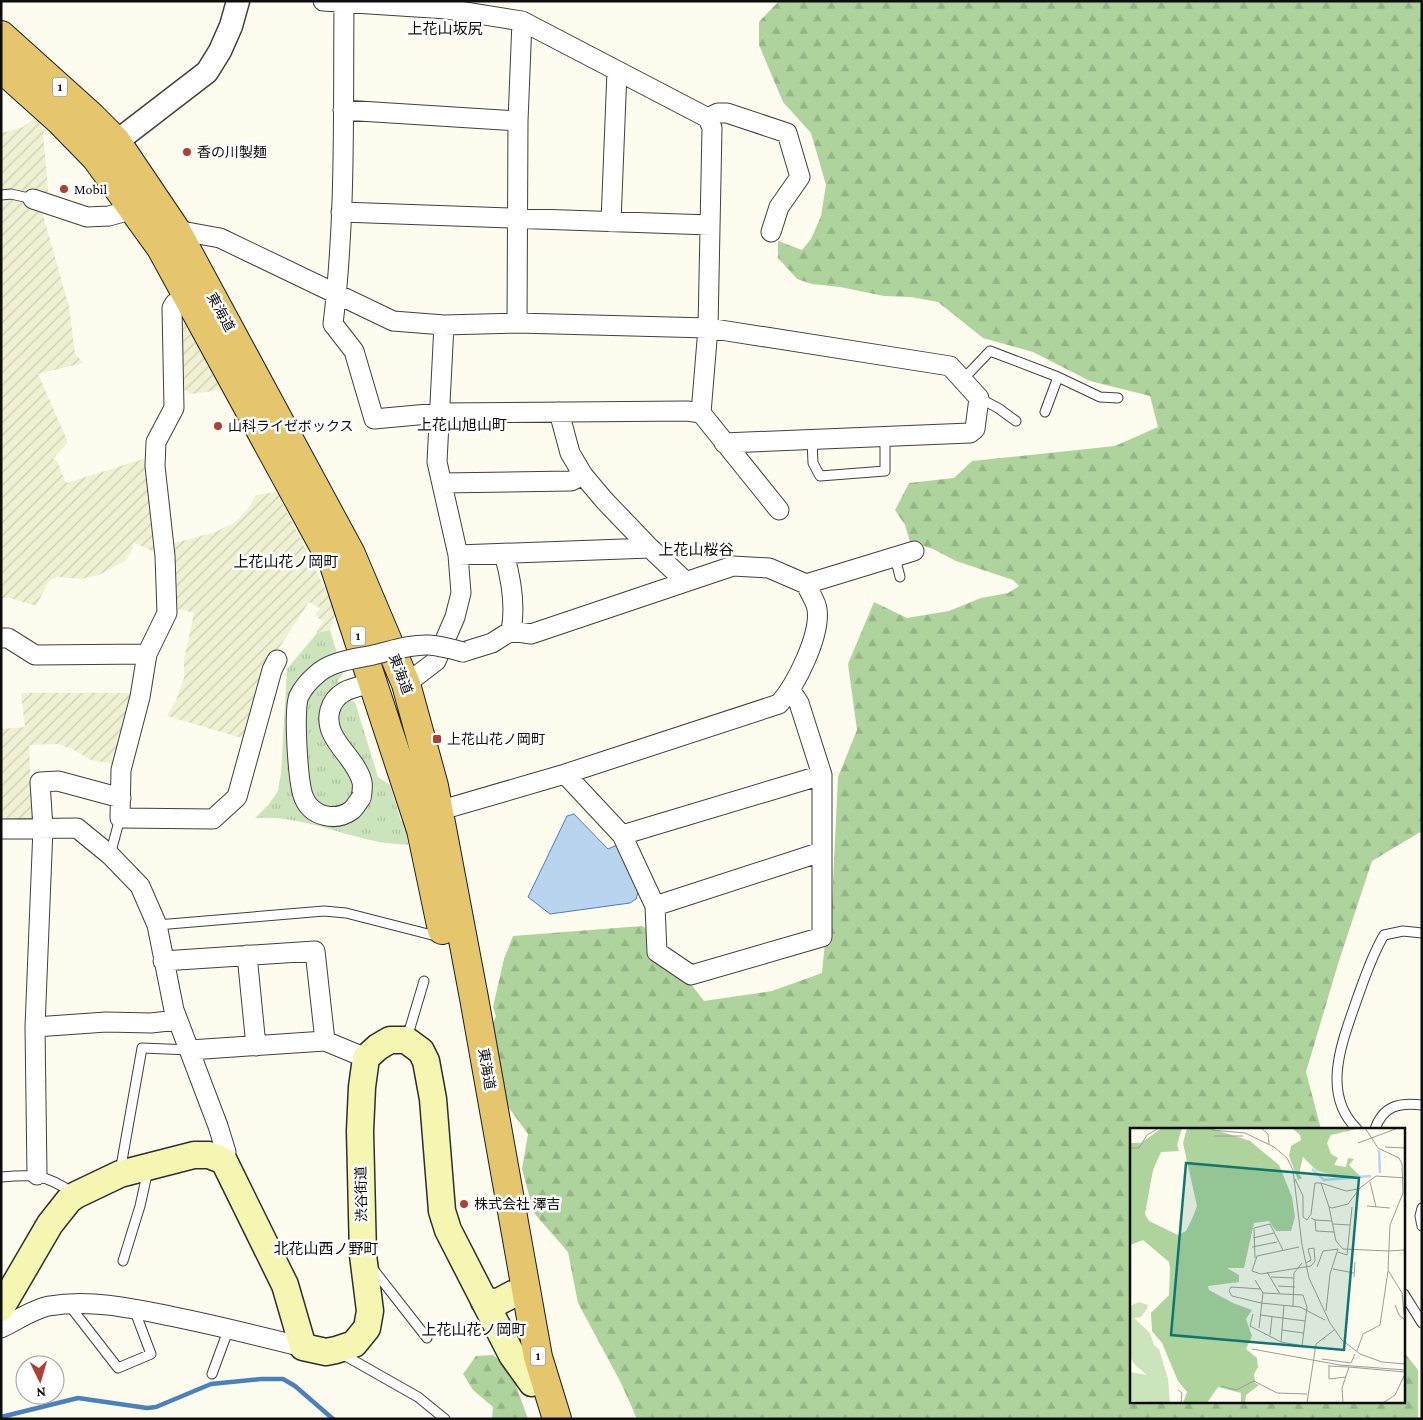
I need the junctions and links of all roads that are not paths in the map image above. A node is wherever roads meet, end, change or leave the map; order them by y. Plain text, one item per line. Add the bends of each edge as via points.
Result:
1 (238, 1) edge
2 (323, 1) edge
3 (344, 4) junction
4 (522, 21) junction
5 (1, 35) edge
6 (1, 68) edge
7 (617, 70) junction
8 (343, 110) junction
9 (708, 118) junction
10 (518, 121) junction
11 (106, 149) junction
12 (1, 196) edge
13 (32, 199) joint
14 (134, 209) junction
15 (341, 212) junction
16 (517, 219) junction
17 (611, 222) junction
18 (710, 225) junction
19 (176, 230) junction
20 (771, 232) dead end
21 (336, 294) junction
22 (188, 296) junction
23 (517, 323) junction
24 (444, 325) junction
25 (708, 328) junction
26 (962, 377) junction
27 (1058, 377) junction
28 (979, 398) junction
29 (1118, 398) dead end
30 (559, 412) junction
31 (701, 412) junction
32 (1045, 412) dead end
33 (439, 413) junction
34 (1016, 422) dead end
35 (885, 436) junction
36 (812, 440) junction
37 (724, 442) junction
38 (583, 475) junction
39 (442, 483) junction
40 (780, 510) dead end
41 (650, 548) junction
42 (914, 551) dead end
43 (504, 554) junction
44 (458, 555) junction
45 (895, 557) junction
46 (900, 578) dead end
47 (686, 582) junction
48 (806, 584) junction
49 (511, 631) junction
50 (1, 638) edge
51 (147, 654) junction
52 (277, 660) dead end
53 (374, 683) junction
54 (406, 684) junction
55 (791, 691) junction
56 (565, 774) junction
57 (822, 775) junction
58 (121, 798) junction
59 (438, 811) junction
60 (120, 818) junction
61 (43, 828) junction
62 (1, 829) edge
63 (622, 835) junction
64 (821, 852) junction
65 (110, 855) junction
66 (655, 906) junction
67 (157, 925) junction
68 (1422, 933) edge
69 (443, 935) junction
70 (247, 955) junction
71 (163, 961) junction
72 (424, 981) dead end
73 (177, 1020) junction
74 (35, 1027) junction
75 (406, 1040) junction
76 (324, 1041) junction
77 (256, 1046) junction
78 (190, 1050) junction
79 (366, 1058) junction
80 (1422, 1105) edge
81 (1356, 1128) edge
82 (1375, 1128) edge
83 (224, 1161) junction
84 (149, 1166) junction
85 (120, 1174) junction
86 (36, 1175) junction
87 (1, 1177) edge
88 (76, 1195) junction
89 (1422, 1208) edge
90 (1422, 1226) edge
91 (363, 1255) junction
92 (123, 1261) dead end
93 (513, 1294) junction
94 (1406, 1297) edge
95 (484, 1301) junction
96 (69, 1305) junction
97 (1, 1308) edge
98 (134, 1309) junction
99 (1422, 1323) edge
100 (1, 1328) edge
101 (228, 1328) junction
102 (427, 1338) dead end
103 (303, 1347) junction
104 (336, 1350) junction
105 (212, 1374) dead end
106 (532, 1384) junction
107 (445, 1419) edge
108 (541, 1419) edge
109 (557, 1419) edge

1 - 11 street via 231,26 207,72
2 - 3 street
3 - 4 street via 447,9
3 - 8 street
4 - 7 street
4 - 10 street
5 - 11 highway, 東海道 / 1 via 91,116
6 - 11 highway, 東海道 / 1 via 59,120
7 - 9 street
7 - 17 street
8 - 10 street
8 - 15 street
9 - 18 street via 712,128
9 - 20 street via 727,113 787,133 800,177 779,207
10 - 16 street
11 - 14 highway, 東海道 / 1
11 - 19 highway, 東海道 / 1
12 - 13 lane via 11,194
13 - 14 street via 87,217 110,216
14 - 22 highway, 東海道 / 1
15 - 16 street
15 - 21 street
16 - 17 street
16 - 23 street
17 - 18 street
18 - 25 street
19 - 21 street via 220,238
19 - 54 highway, 東海道 / 1 via 351,554
21 - 24 street via 393,321
21 - 33 street via 333,324 354,351 374,419
22 - 51 street via 172,308 174,408 156,442 155,466 165,556 167,613
22 - 53 highway, 東海道 / 1 via 334,565
23 - 24 street
23 - 25 street
24 - 33 street
25 - 26 street via 950,366
25 - 31 street
26 - 27 lane via 990,351
26 - 28 street
27 - 29 lane via 1100,397
27 - 32 lane
28 - 34 lane
28 - 35 street via 975,429 970,433
30 - 31 street
30 - 33 street
30 - 38 street via 570,453
31 - 37 street
33 - 39 street via 437,462
35 - 36 street
35 - 36 lane via 885,471 820,476 813,463
36 - 37 street
37 - 40 street
38 - 39 street via 571,481
38 - 41 street
39 - 44 street
41 - 43 street
41 - 47 street
42 - 45 street
43 - 44 street
43 - 49 street via 510,576 514,618
44 - 54 street via 461,593 455,617 436,661
45 - 46 lane
45 - 48 street
47 - 48 street via 733,566 769,568
47 - 49 street via 531,634
48 - 55 street via 817,608 815,635
49 - 53 street, bridge via 492,643 463,652 428,645 329,666 306,685 296,709 303,796 308,807 328,817 340,816 353,809 361,798 362,783 329,726 332,702 343,692
50 - 51 street via 8,638 35,655
51 - 58 street via 140,697 121,770
52 - 60 street via 237,797 213,820
53 - 69 highway, 東海道 / 1 via 421,830
54 - 59 highway, 東海道 / 1
55 - 56 street via 780,704
55 - 57 street via 799,703
56 - 59 street
56 - 63 street
57 - 63 street
57 - 64 street
58 - 60 street
58 - 61 street via 58,781 40,782
59 - 109 highway, 東海道 / 1 via 538,1357
60 - 65 lane
61 - 62 street
61 - 65 street via 77,828
61 - 74 street
63 - 66 street
64 - 66 street
64 - 66 street via 822,937 691,975 657,952
65 - 67 street via 140,886
67 - 69 lane via 324,911
67 - 71 street
68 - 81 lane via 1403,931 1384,935 1375,950 1340,1047 1339,1098 1348,1120
69 - 93 highway, 東海道 / 1
70 - 71 street
70 - 76 street via 315,951
70 - 77 street
71 - 73 street
72 - 75 lane
73 - 74 street
73 - 78 street
74 - 86 street
75 - 79 main road via 390,1040
75 - 95 main road via 421,1051 426,1061 434,1098 442,1211 448,1230
76 - 77 street
76 - 79 street
77 - 78 street
78 - 83 street via 226,1152
78 - 85 lane via 142,1048
79 - 91 main road, 渋谷街道 via 360,1131
80 - 82 lane via 1408,1103 1389,1108 1378,1119
83 - 84 main road via 209,1155 194,1155
83 - 103 main road via 285,1285
84 - 85 main road
84 - 92 lane
85 - 88 main road
86 - 87 lane
86 - 88 lane via 56,1181
88 - 97 main road via 68,1200 50,1224
89 - 90 lane
91 - 102 lane
91 - 104 main road, 渋谷街道 via 370,1311 367,1328 354,1344
93 - 95 main road via 498,1302
93 - 106 highway, 東海道 / 1
94 - 99 lane
95 - 106 main road
96 - 98 street
96 - 98 lane via 118,1368 151,1354
96 - 100 street via 48,1306
98 - 101 street
101 - 103 street
101 - 105 lane
103 - 104 main road, 渋谷街道 via 326,1352
104 - 107 lane via 418,1397
106 - 108 highway, 東海道 / 1

